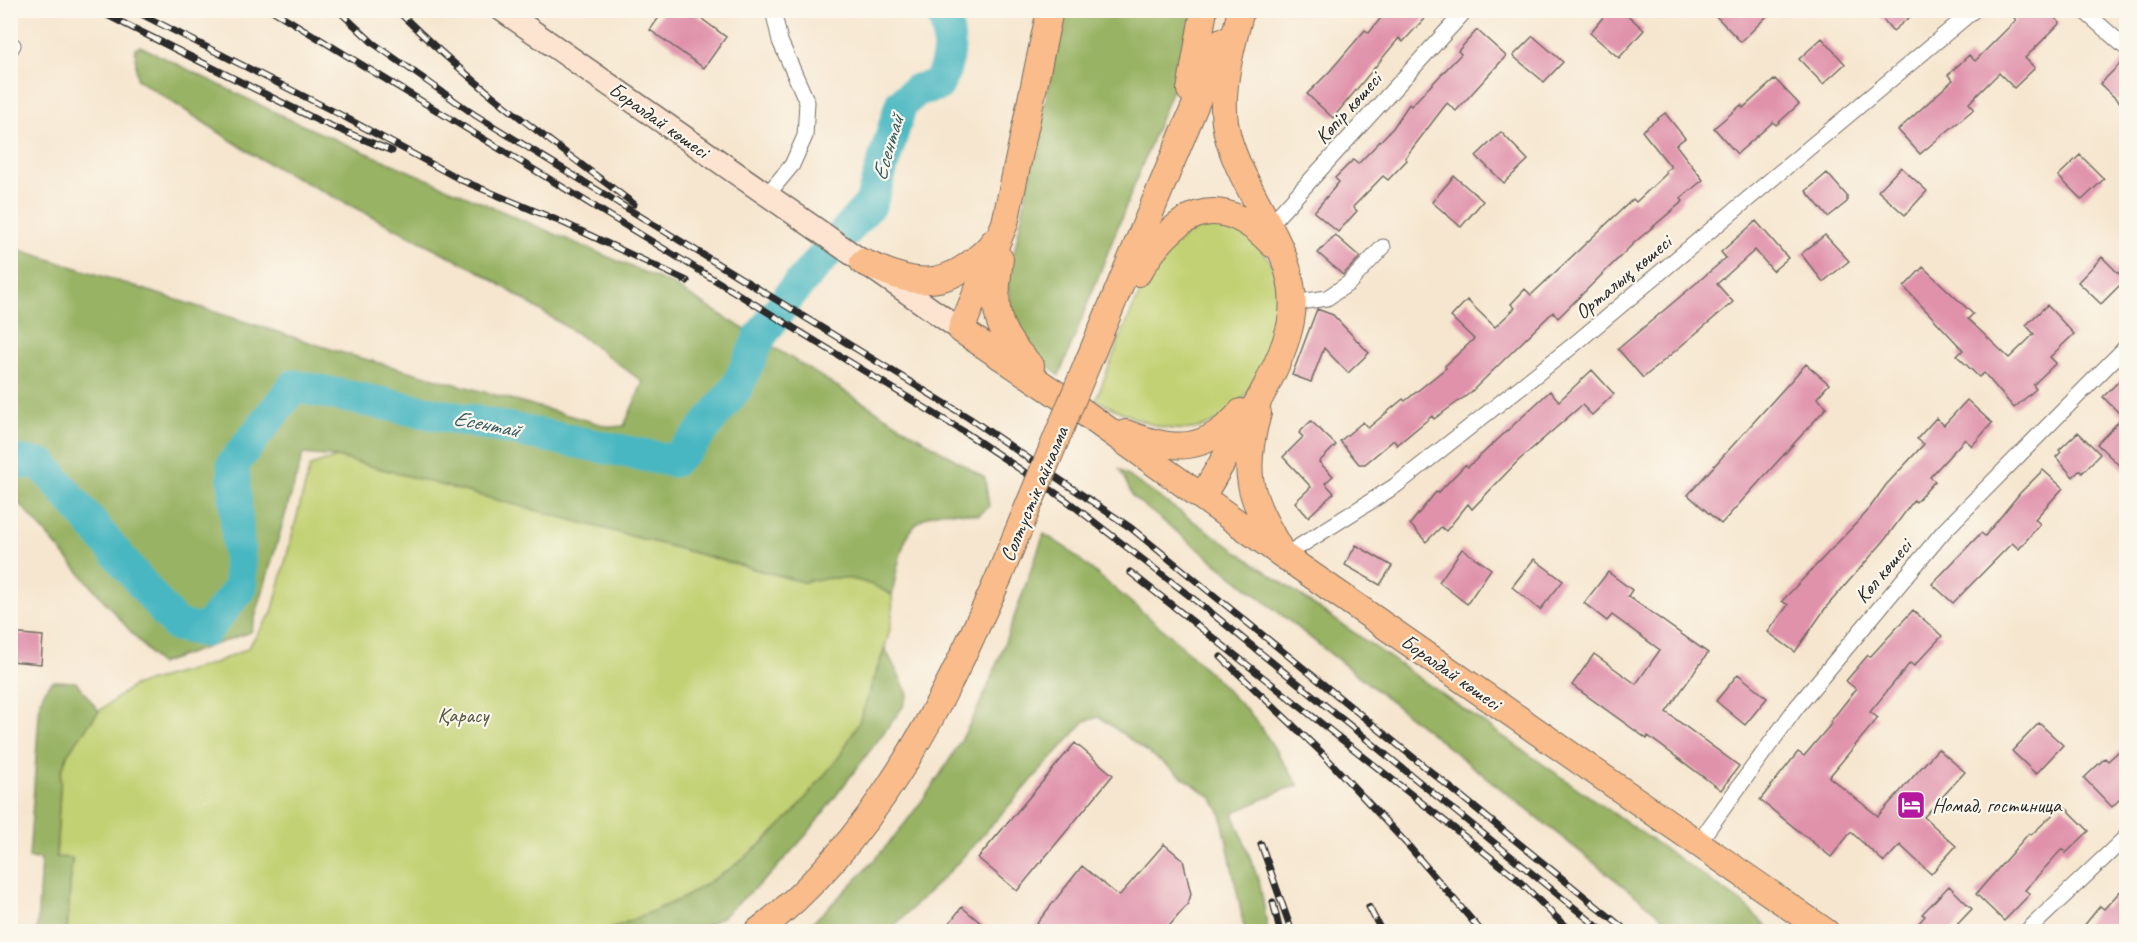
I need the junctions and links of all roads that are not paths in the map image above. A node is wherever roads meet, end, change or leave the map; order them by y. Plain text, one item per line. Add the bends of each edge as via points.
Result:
1 (502, 10) edge
2 (773, 10) edge
3 (1050, 10) edge
4 (1204, 10) edge
5 (1235, 10) edge
6 (1241, 10) edge
7 (1466, 10) edge
8 (1974, 10) edge
9 (2083, 10) edge
10 (2127, 48) edge
11 (1177, 151) junction
12 (767, 195) junction
13 (1005, 223) junction
14 (1265, 230) junction
15 (1383, 247) dead end
16 (863, 262) junction
17 (1293, 303) junction
18 (961, 330) junction
19 (2127, 347) edge
20 (1093, 351) junction
21 (1271, 374) junction
22 (1071, 404) junction
23 (1202, 497) junction
24 (1284, 556) junction
25 (2127, 837) edge
26 (1698, 843) junction
27 (757, 932) edge
28 (1826, 932) edge
29 (2026, 932) edge

1 - 12 main road, Боралдай көшесі
2 - 12 street via 780,41 807,102 805,136 792,165
3 - 13 main road
4 - 11 main road
5 - 11 main road, Солтүстік айналма
6 - 14 main road via 1224,94 1225,122
7 - 14 street, Көпір көшесі
8 - 24 street, Орталық көшесі via 1580,340 1414,472
9 - 10 street
11 - 20 main road, Солтүстік айналма
12 - 16 main road, Боралдай көшесі
13 - 16 main road via 981,256 932,282 897,277
13 - 18 main road
13 - 22 main road via 996,297 998,323 1018,352
14 - 17 main road via 1285,261
14 - 20 main road via 1216,213 1181,220 1153,249
15 - 17 street via 1349,284 1327,298
16 - 18 main road, Боралдай көшесі
17 - 21 main road via 1287,338
18 - 22 main road, Боралдай көшесі
19 - 26 street, Көл көшесі via 1944,531 1796,708
20 - 27 main road, Солтүстік айналма, bridge via 950,684 892,783 858,830 821,873
21 - 22 main road via 1222,432 1186,447 1145,441
21 - 23 main road
21 - 24 main road via 1252,438 1248,472 1256,504
22 - 23 main road, Боралдай көшесі
23 - 24 main road, Боралдай көшесі
24 - 26 main road, Боралдай көшесі
25 - 29 street
26 - 28 main road, Боралдай көшесі

